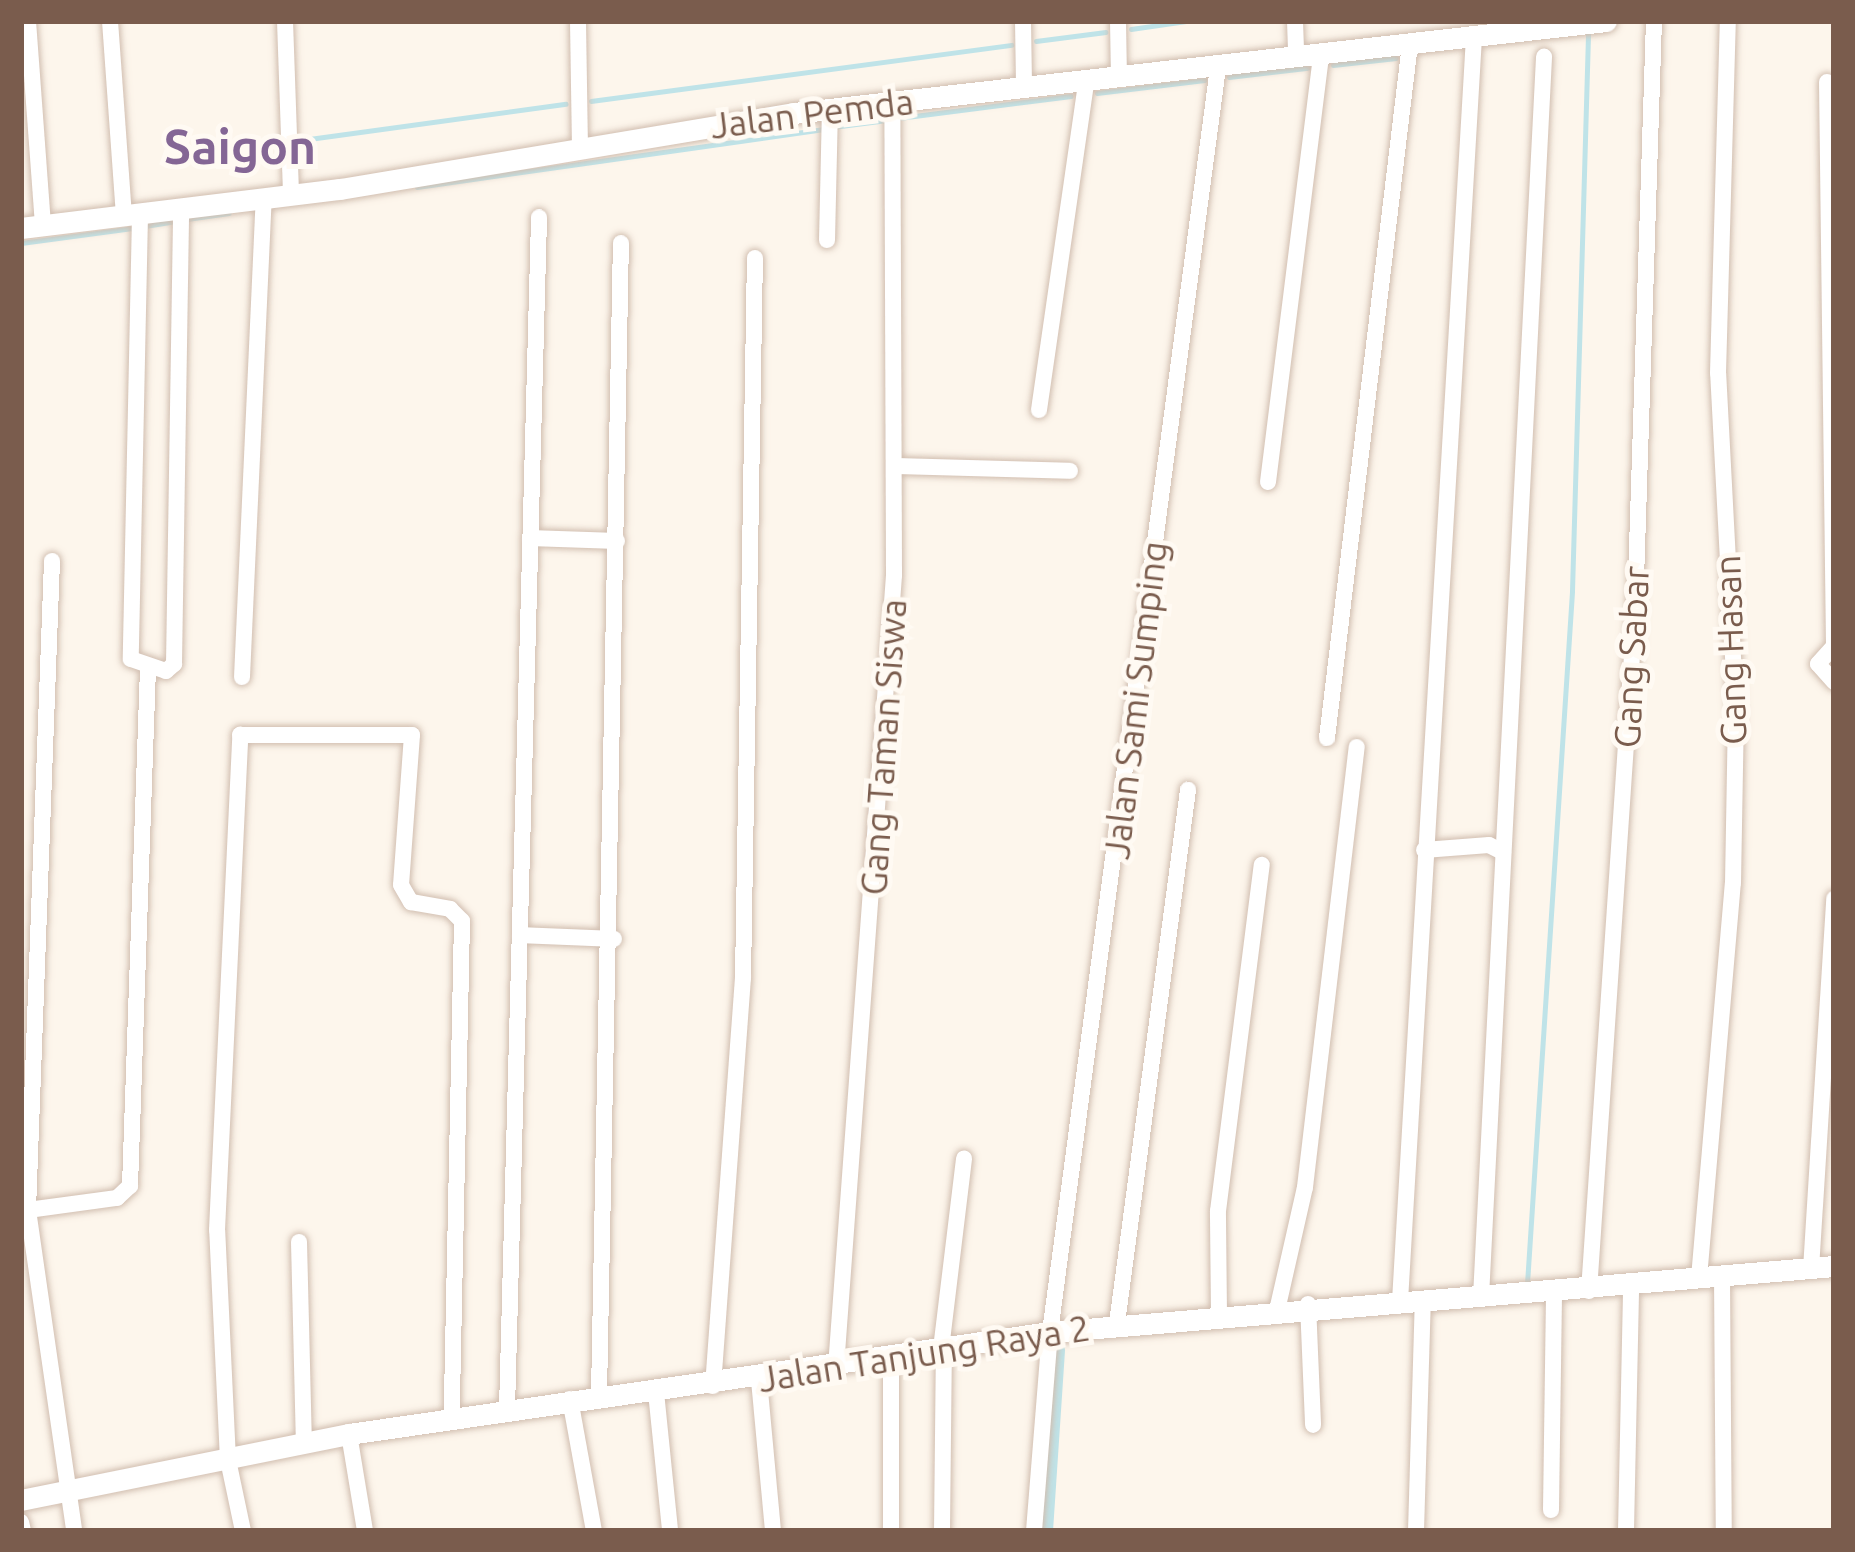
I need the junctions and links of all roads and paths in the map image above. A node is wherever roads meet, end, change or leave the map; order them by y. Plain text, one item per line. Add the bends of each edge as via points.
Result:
1 (28, 21) edge
2 (110, 21) edge
3 (285, 21) edge
4 (578, 21) edge
5 (1023, 21) edge
6 (1118, 21) edge
7 (1295, 21) edge
8 (1606, 21) edge
9 (1654, 21) edge
10 (1728, 21) edge
11 (1474, 37) junction
12 (1410, 44) junction
13 (1321, 54) junction
14 (1295, 55) junction
15 (1544, 57) dead end
16 (1218, 68) junction
17 (1119, 78) junction
18 (1086, 82) junction
19 (1827, 82) dead end
20 (1024, 86) junction
21 (830, 112) junction
22 (893, 117) junction
23 (580, 144) junction
24 (291, 192) junction
25 (264, 204) junction
26 (181, 217) junction
27 (538, 217) dead end
28 (135, 221) junction
29 (32, 226) edge
30 (827, 240) dead end
31 (621, 243) dead end
32 (755, 259) dead end
33 (1039, 410) dead end
34 (895, 466) junction
35 (1070, 470) dead end
36 (1268, 482) dead end
37 (530, 538) junction
38 (616, 541) junction
39 (52, 561) dead end
40 (1834, 646) edge
41 (148, 669) junction
42 (242, 677) dead end
43 (1834, 682) edge
44 (1328, 737) dead end
45 (1357, 747) dead end
46 (1187, 790) dead end
47 (21, 831) edge
48 (41, 832) junction
49 (1424, 850) junction
50 (1503, 853) junction
51 (1262, 865) dead end
52 (1834, 899) edge
53 (520, 935) junction
54 (614, 939) junction
55 (964, 1159) dead end
56 (28, 1210) junction
57 (26, 1232) edge
58 (299, 1242) dead end
59 (1822, 1267) edge
60 (1711, 1277) junction
61 (1631, 1286) junction
62 (1589, 1291) junction
63 (1554, 1294) junction
64 (1481, 1297) junction
65 (1411, 1300) junction
66 (1308, 1304) junction
67 (1278, 1306) junction
68 (1219, 1314) junction
69 (1117, 1323) junction
70 (1050, 1332) junction
71 (943, 1349) junction
72 (891, 1358) junction
73 (836, 1367) junction
74 (759, 1380) junction
75 (713, 1385) junction
76 (656, 1392) junction
77 (599, 1395) junction
78 (570, 1399) junction
79 (507, 1409) junction
80 (452, 1418) junction
81 (1313, 1425) dead end
82 (349, 1434) junction
83 (304, 1444) junction
84 (228, 1460) junction
85 (69, 1492) junction
86 (21, 1500) edge
87 (1551, 1510) dead end
88 (74, 1531) edge
89 (243, 1531) edge
90 (365, 1531) edge
91 (594, 1531) edge
92 (670, 1531) edge
93 (773, 1531) edge
94 (891, 1531) edge
95 (942, 1531) edge
96 (1034, 1531) edge
97 (1416, 1531) edge
98 (1626, 1531) edge
99 (1724, 1531) edge

1 - 29 street
2 - 28 street
3 - 24 street
4 - 23 street
5 - 20 street
6 - 17 street
7 - 14 street
8 - 11 street, Jalan Pemda
9 - 62 street, Gang Sabar via 1635,611
10 - 60 street, Gang Hasan via 1718,374 1736,714
11 - 12 street, Jalan Pemda
11 - 49 street
12 - 13 street, Jalan Pemda
12 - 44 street
13 - 14 street, Jalan Pemda
13 - 36 street
14 - 16 street, Jalan Pemda
15 - 50 street
16 - 17 street, Jalan Pemda
16 - 70 street, Jalan Sami Sumping
17 - 18 street, Jalan Pemda
18 - 20 street, Jalan Pemda
18 - 33 street
19 - 40 street
20 - 22 street, Jalan Pemda
21 - 22 street, Jalan Pemda
21 - 23 street, Jalan Pemda
21 - 30 street
22 - 34 street, Gang Taman Siswa
23 - 24 street, Jalan Pemda
24 - 25 street, Jalan Pemda
25 - 26 street, Jalan Pemda
25 - 42 street
26 - 28 street, Jalan Pemda
26 - 41 street via 174,664
27 - 37 street
28 - 29 street, Jalan Pemda
28 - 41 street via 131,659
31 - 38 street
32 - 75 street via 743,978
34 - 35 street
34 - 73 street, Gang Taman Siswa via 889,680
37 - 38 street
37 - 53 street
38 - 54 street
39 - 48 street
40 - 43 street via 1818,664
41 - 56 street via 130,1186 117,1198
45 - 67 street via 1305,1186
46 - 69 street
47 - 48 street
48 - 56 street
49 - 50 street via 1489,844
49 - 65 street
50 - 64 street
51 - 68 street via 1218,1211
52 - 59 street
53 - 54 street
53 - 79 street
54 - 77 street
55 - 71 street
56 - 57 street
57 - 85 street
58 - 83 street
59 - 60 street, Jalan Tanjung Raya 2
60 - 61 street, Jalan Tanjung Raya 2
60 - 99 street, Gang Hasan
61 - 62 street, Jalan Tanjung Raya 2
61 - 98 street
62 - 63 street, Jalan Tanjung Raya 2
63 - 64 street, Jalan Tanjung Raya 2
63 - 87 street
64 - 65 street, Jalan Tanjung Raya 2
65 - 66 street, Jalan Tanjung Raya 2
65 - 97 street
66 - 67 street, Jalan Tanjung Raya 2
66 - 81 street
67 - 68 street, Jalan Tanjung Raya 2
68 - 69 street, Jalan Tanjung Raya 2
69 - 70 street, Jalan Tanjung Raya 2
70 - 71 street, Jalan Tanjung Raya 2
70 - 96 street, Jalan Sami Sumping
71 - 72 street, Jalan Tanjung Raya 2
71 - 95 street
72 - 73 street, Jalan Tanjung Raya 2
72 - 94 street
73 - 74 street, Jalan Tanjung Raya 2
74 - 75 street, Jalan Tanjung Raya 2
74 - 93 street
75 - 76 street, Jalan Tanjung Raya 2
76 - 77 street, Jalan Tanjung Raya 2
76 - 92 street
77 - 78 street, Jalan Tanjung Raya 2
78 - 79 street, Jalan Tanjung Raya 2
78 - 91 street
79 - 80 street, Jalan Tanjung Raya 2
80 - 82 street, Jalan Tanjung Raya 2
80 - 84 street via 462,921 450,909 411,902 401,886 412,735 240,735 217,1230
82 - 83 street, Jalan Tanjung Raya 2
82 - 90 street
83 - 84 street, Jalan Tanjung Raya 2
84 - 85 street, Jalan Tanjung Raya 2
84 - 89 street
85 - 86 street, Jalan Tanjung Raya 2
85 - 88 street

